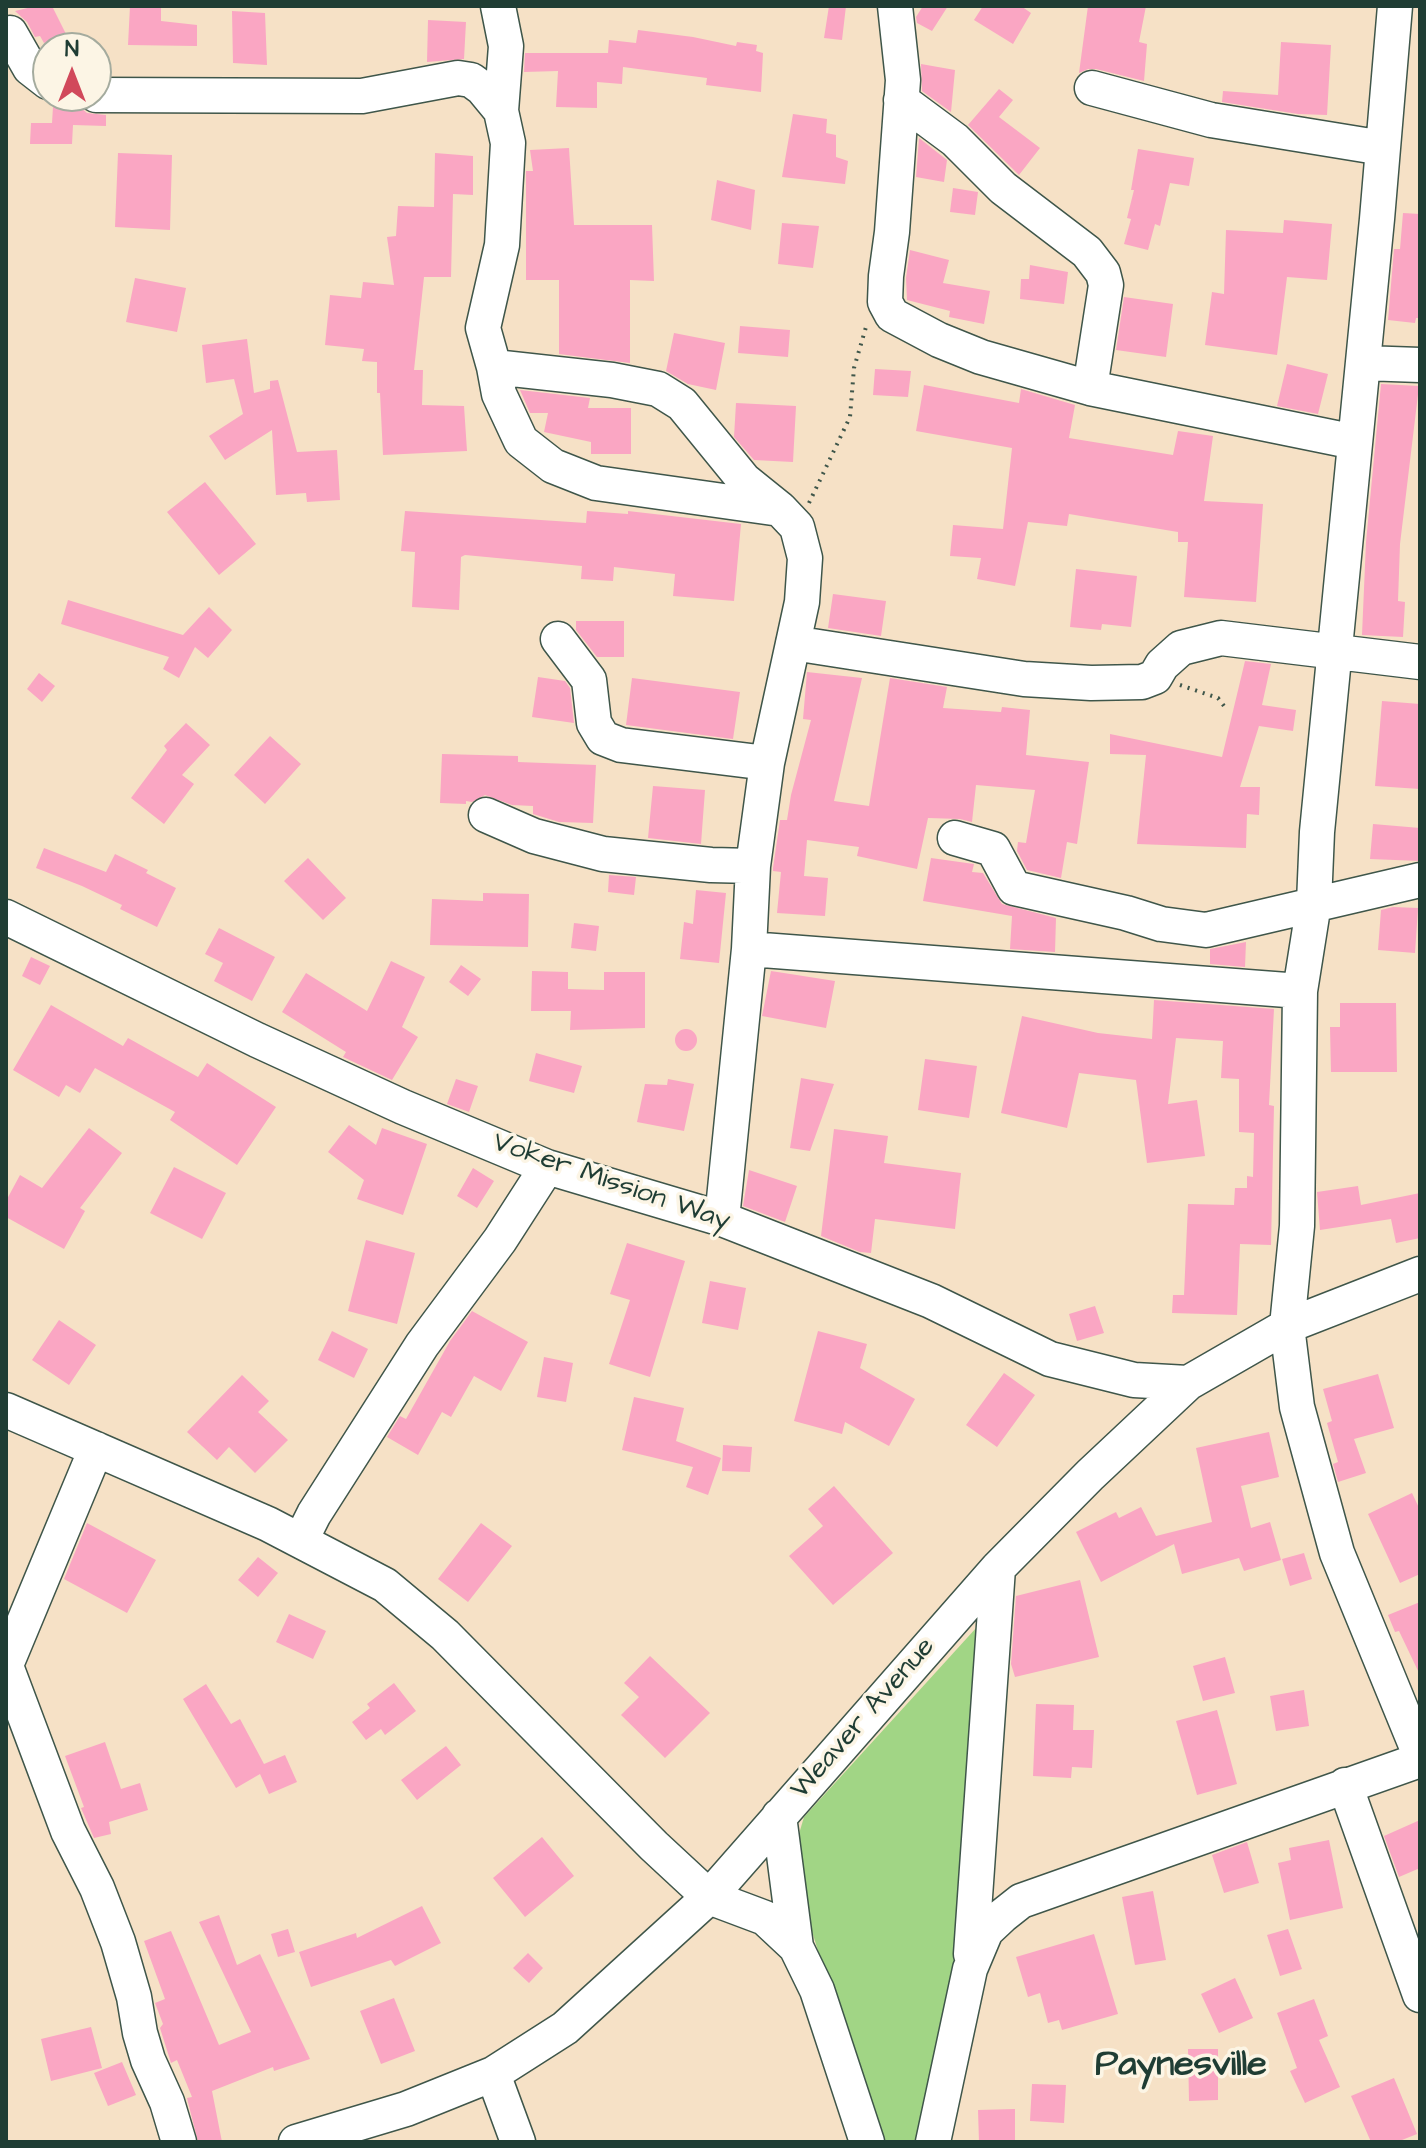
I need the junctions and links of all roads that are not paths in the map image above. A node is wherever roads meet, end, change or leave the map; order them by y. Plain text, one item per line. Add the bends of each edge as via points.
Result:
1 (498, 6) edge
2 (895, 6) edge
3 (1403, 25) edge
4 (10, 33) dead end
5 (32, 70) edge
6 (1092, 88) dead end
7 (112, 95) edge
8 (901, 100) junction
9 (501, 111) junction
10 (1383, 148) junction
11 (1363, 363) junction
12 (1420, 365) edge
13 (494, 367) junction
14 (1090, 388) junction
15 (1355, 442) junction
16 (789, 518) junction
17 (558, 639) dead end
18 (793, 643) junction
19 (1336, 650) junction
20 (1420, 662) edge
21 (767, 763) junction
22 (486, 815) dead end
23 (955, 838) dead end
24 (753, 866) junction
25 (1420, 880) edge
26 (1314, 903) junction
27 (6, 917) edge
28 (749, 949) junction
29 (1300, 991) junction
30 (547, 1167) junction
31 (722, 1219) junction
32 (1420, 1274) edge
33 (1287, 1326) junction
34 (1188, 1383) junction
35 (6, 1410) edge
36 (96, 1449) junction
37 (301, 1540) junction
38 (998, 1568) junction
39 (6, 1666) edge
40 (1420, 1757) edge
41 (1345, 1785) junction
42 (779, 1816) junction
43 (709, 1897) junction
44 (796, 1947) junction
45 (970, 1969) junction
46 (1420, 1995) edge
47 (493, 2074) junction
48 (179, 2142) edge
49 (296, 2142) edge
50 (518, 2142) edge
51 (867, 2142) edge
52 (933, 2142) edge

1 - 9 street via 506,46
2 - 8 street
3 - 10 street
4 - 5 street
6 - 10 street via 1211,120
7 - 9 street via 362,96 458,78 482,88
8 - 14 street via 1087,252 1103,273 1106,285
8 - 14 street via 886,276 890,311 981,357
9 - 13 street via 508,143 507,198 483,328
10 - 11 street
11 - 12 street
11 - 15 street
13 - 16 street via 658,389 682,404 744,480
13 - 16 street via 499,394 521,441 553,466 596,483
14 - 15 street
15 - 19 street
16 - 18 street via 805,558
17 - 21 street via 589,680 594,723 603,738 621,745
18 - 19 street via 1024,679 1091,683 1142,682 1155,677 1181,648 1221,638
18 - 21 street
19 - 20 street
19 - 26 street
21 - 24 street
22 - 24 street via 534,836 603,854
23 - 26 street via 993,849 1014,888 1161,924 1206,930
24 - 28 street
25 - 26 street
26 - 29 street
27 - 30 street, Voker Mission Way via 257,1040
28 - 29 street
28 - 31 street
29 - 33 street via 1297,1226
30 - 31 street, Voker Mission Way
30 - 37 street via 422,1345
31 - 34 street, Voker Mission Way via 931,1301 1050,1359 1134,1380
32 - 33 street, Weaver Avenue
33 - 34 street, Weaver Avenue
33 - 40 street via 1297,1407 1337,1553
34 - 38 street, Weaver Avenue
35 - 36 street
36 - 37 street
36 - 39 street
37 - 43 street via 385,1585 445,1635
38 - 42 street, Weaver Avenue
38 - 45 street
39 - 48 street via 68,1831 118,1942 148,2060
40 - 41 street
41 - 45 street via 1021,1901 986,1931
41 - 46 street
42 - 43 street, Weaver Avenue
42 - 44 street
43 - 44 street via 765,1918
43 - 47 street, Weaver Avenue via 585,2012
44 - 51 street via 817,1990
45 - 52 street
47 - 49 street, Weaver Avenue via 406,2109
47 - 50 street

